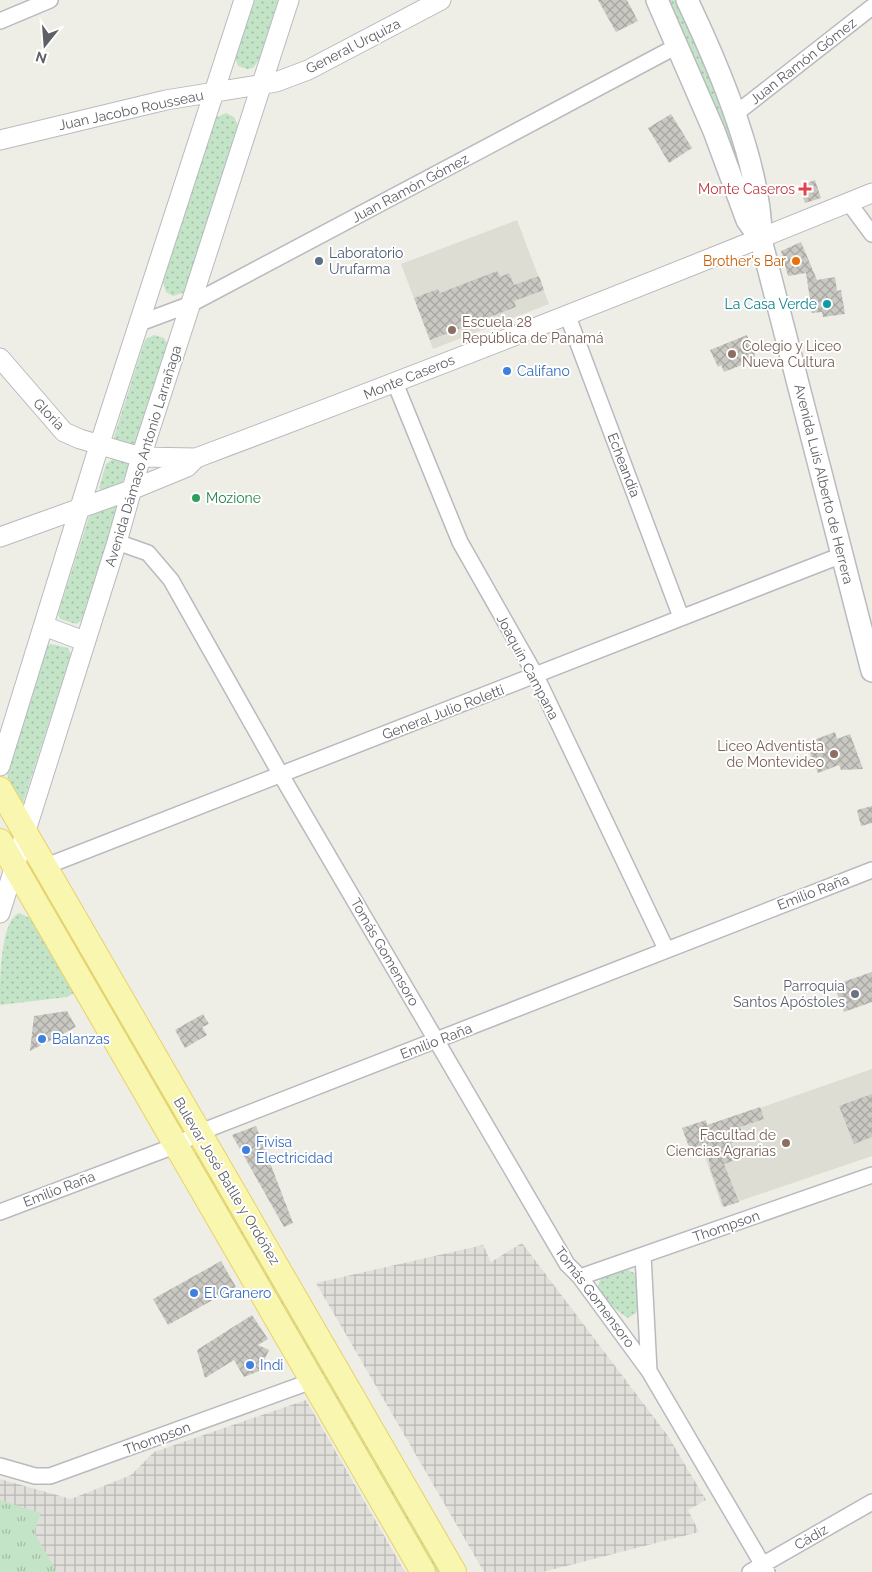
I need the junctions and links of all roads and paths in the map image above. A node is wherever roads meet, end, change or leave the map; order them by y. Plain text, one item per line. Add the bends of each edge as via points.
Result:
1 (50, 0) edge
2 (244, 0) edge
3 (289, 0) edge
4 (441, 0) edge
5 (656, 0) edge
6 (687, 0) edge
7 (872, 8) edge
8 (0, 21) edge
9 (677, 46) junction
10 (262, 85) junction
11 (215, 92) junction
12 (734, 115) junction
13 (0, 140) edge
14 (872, 194) edge
15 (849, 203) junction
16 (872, 234) edge
17 (761, 240) junction
18 (191, 304) junction
19 (567, 314) junction
20 (140, 323) junction
21 (0, 358) edge
22 (395, 383) junction
23 (100, 446) junction
24 (141, 457) junction
25 (196, 458) junction
26 (131, 490) junction
27 (81, 508) junction
28 (0, 537) edge
29 (117, 542) junction
30 (842, 555) junction
31 (682, 617) junction
32 (44, 626) junction
33 (867, 630) edge
34 (84, 642) junction
35 (872, 671) edge
36 (536, 676) junction
37 (0, 766) edge
38 (281, 775) junction
39 (0, 789) edge
40 (25, 833) junction
41 (0, 841) edge
42 (14, 867) junction
43 (44, 867) junction
44 (872, 870) edge
45 (0, 913) edge
46 (666, 949) junction
47 (437, 1041) junction
48 (198, 1133) junction
49 (176, 1145) junction
50 (872, 1175) edge
51 (0, 1212) edge
52 (644, 1255) junction
53 (580, 1277) junction
54 (649, 1371) junction
55 (312, 1380) junction
56 (0, 1466) edge
57 (872, 1502) edge
58 (760, 1570) edge
59 (423, 1572) edge
60 (454, 1572) edge

1 - 8 street
2 - 11 street
3 - 10 street, Avenida Dámaso Antonio Larrañaga
4 - 10 street, General Urquiza via 308,70
5 - 9 main road, Avenida Luis Alberto de Herrera
6 - 12 main road, Avenida Luis Alberto de Herrera
7 - 12 street, Juan Ramón Gómez
9 - 17 main road, Avenida Luis Alberto de Herrera via 714,131 747,220
9 - 18 street, Juan Ramón Gómez
10 - 11 street, Juan Jacobo Rousseau
10 - 18 street, Avenida Dámaso Antonio Larrañaga
11 - 13 street, Juan Jacobo Rousseau via 166,100
11 - 20 street
12 - 17 main road, Avenida Luis Alberto de Herrera via 762,214
14 - 15 street, Monte Caseros
15 - 16 street
15 - 17 street, Monte Caseros
17 - 19 street, Monte Caseros
17 - 30 main road, Avenida Luis Alberto de Herrera
18 - 20 street, Juan Ramón Gómez
18 - 24 street, Avenida Dámaso Antonio Larrañaga
19 - 22 street, Monte Caseros
19 - 31 street, Echeandía
20 - 23 street
21 - 23 street, Gloria via 64,432
22 - 25 street, Monte Caseros
22 - 36 street, Joaquín Campana via 460,542
23 - 24 street, Gloria
23 - 27 street
24 - 25 street, Monte Caseros
24 - 26 street, Avenida Dámaso Antonio Larrañaga
25 - 26 street, Monte Caseros via 187,466
26 - 27 street, Monte Caseros
26 - 29 street, Avenida Dámaso Antonio Larrañaga
27 - 28 street, Monte Caseros
27 - 32 street
29 - 34 street, Avenida Dámaso Antonio Larrañaga
29 - 38 street, Tomás Gomensoro via 148,553 162,568
30 - 31 street, General Julio Roletti
30 - 33 main road, Avenida Luis Alberto de Herrera
31 - 36 street, General Julio Roletti
32 - 34 street
32 - 37 street
33 - 35 main road, Avenida Luis Alberto de Herrera
34 - 40 street, Avenida Dámaso Antonio Larrañaga
36 - 38 street, General Julio Roletti
36 - 46 street, Joaquín Campana
38 - 43 street, General Julio Roletti
38 - 47 street, Tomás Gomensoro
39 - 40 main road, Bulevar José Batlle y Ordóñez
40 - 42 street, Avenida Dámaso Antonio Larrañaga
40 - 43 main road, Bulevar José Batlle y Ordóñez
41 - 42 main road, Bulevar José Batlle y Ordóñez
42 - 45 street, Avenida Dámaso Antonio Larrañaga
42 - 49 main road, Bulevar José Batlle y Ordóñez
43 - 48 main road, Bulevar José Batlle y Ordóñez
44 - 46 street, Emilio Raña
46 - 47 street, Emilio Raña
47 - 48 street, Emilio Raña
47 - 53 street, Tomás Gomensoro via 566,1264
48 - 49 street, Emilio Raña
48 - 60 main road, Bulevar José Batlle y Ordóñez
49 - 51 street, Emilio Raña
49 - 55 main road, Bulevar José Batlle y Ordóñez
50 - 52 street, Thompson
52 - 53 street, Thompson
52 - 54 street, Tomás Gomensoro
53 - 54 street, Tomás Gomensoro
54 - 58 street, Tomás Gomensoro
55 - 56 street, Thompson via 50,1476 35,1476
55 - 59 main road, Bulevar José Batlle y Ordóñez
57 - 58 street, Cádiz

